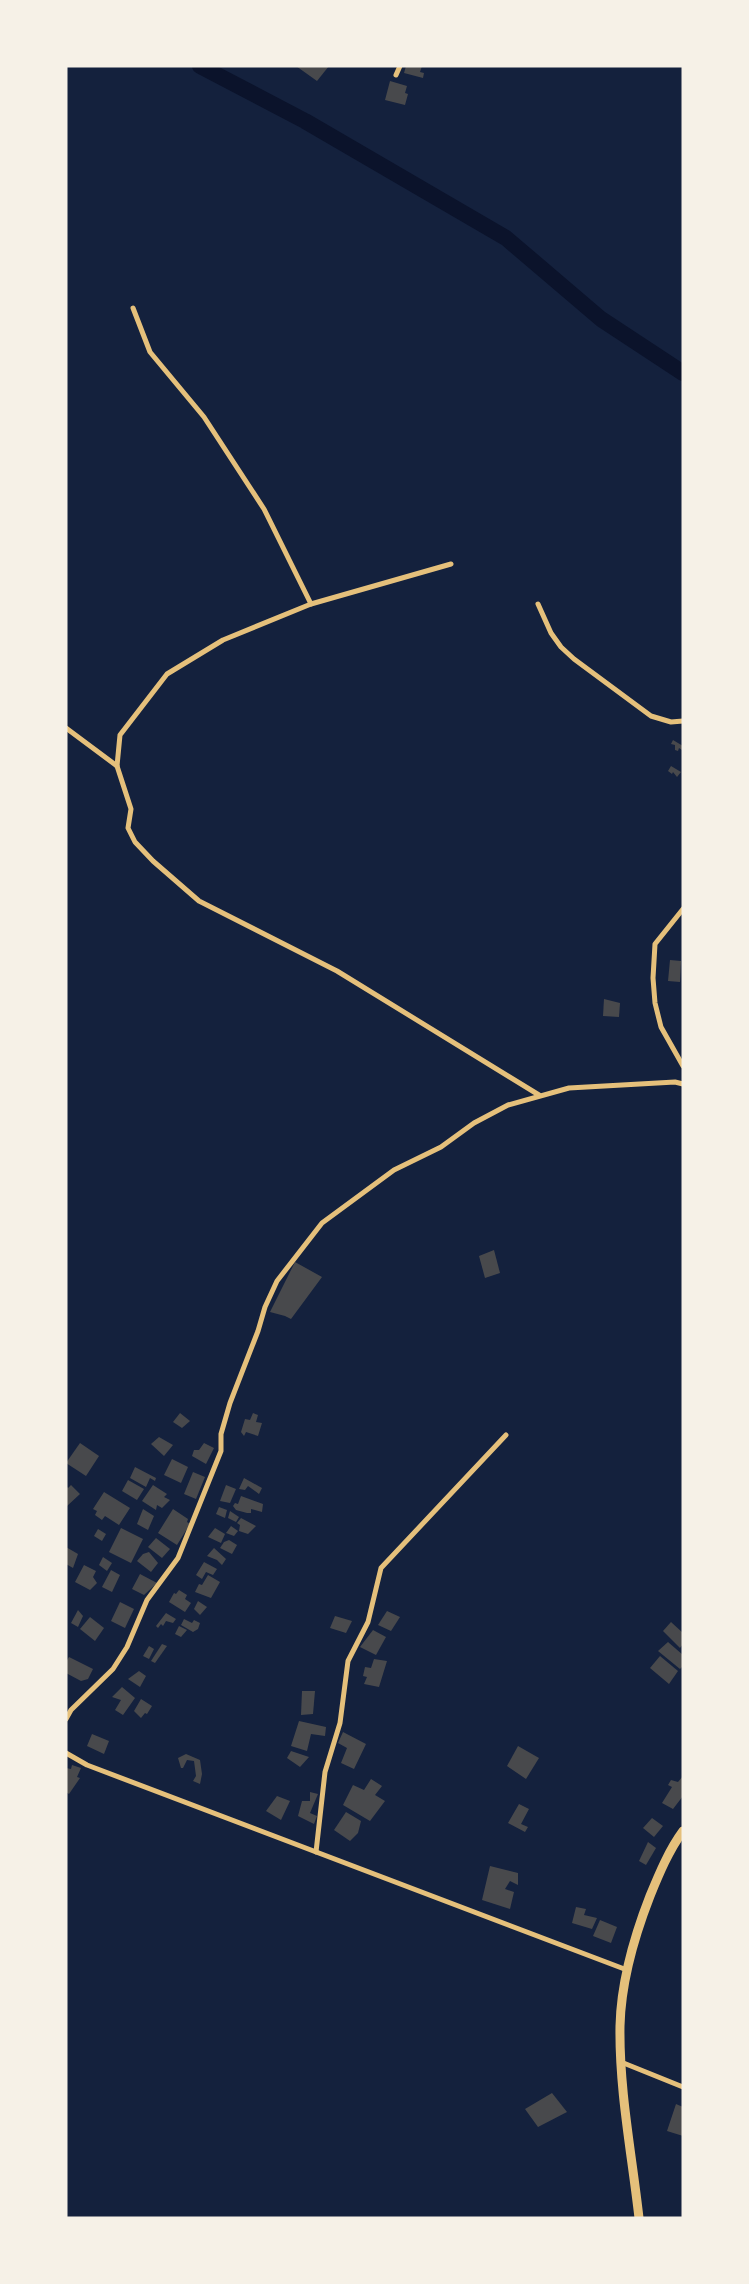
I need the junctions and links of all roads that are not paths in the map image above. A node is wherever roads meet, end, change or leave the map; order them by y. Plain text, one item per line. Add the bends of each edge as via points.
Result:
1 (400, 66) edge
2 (396, 75) dead end
3 (133, 308) dead end
4 (450, 564) dead end
5 (311, 604) junction
6 (538, 604) dead end
7 (683, 721) edge
8 (66, 728) edge
9 (117, 766) junction
10 (683, 909) edge
11 (683, 1066) edge
12 (683, 1084) edge
13 (538, 1095) junction
14 (506, 1435) dead end
15 (66, 1719) edge
16 (66, 1753) edge
17 (683, 1831) edge
18 (316, 1852) junction
19 (627, 1970) junction
20 (621, 2062) junction
21 (683, 2087) edge
22 (639, 2218) edge

1 - 2 street
3 - 5 street via 150,352 204,417 264,509
4 - 5 street
5 - 9 street via 223,640 167,674 120,735
6 - 7 street via 555,640 574,659 651,716
8 - 9 street
9 - 13 street via 131,809 128,828 135,842 199,901 337,971
10 - 11 street via 655,944 653,978 661,1028
12 - 13 street via 569,1088
13 - 15 street via 508,1105 441,1147 394,1170 322,1223 295,1256 265,1307 230,1403 221,1434 221,1451 178,1558 147,1600 113,1669
14 - 18 street via 381,1568 368,1622 348,1661 340,1724 325,1772
16 - 18 street
17 - 19 main road via 642,1916
18 - 19 street
19 - 20 main road via 620,2024
20 - 21 street
20 - 22 main road

